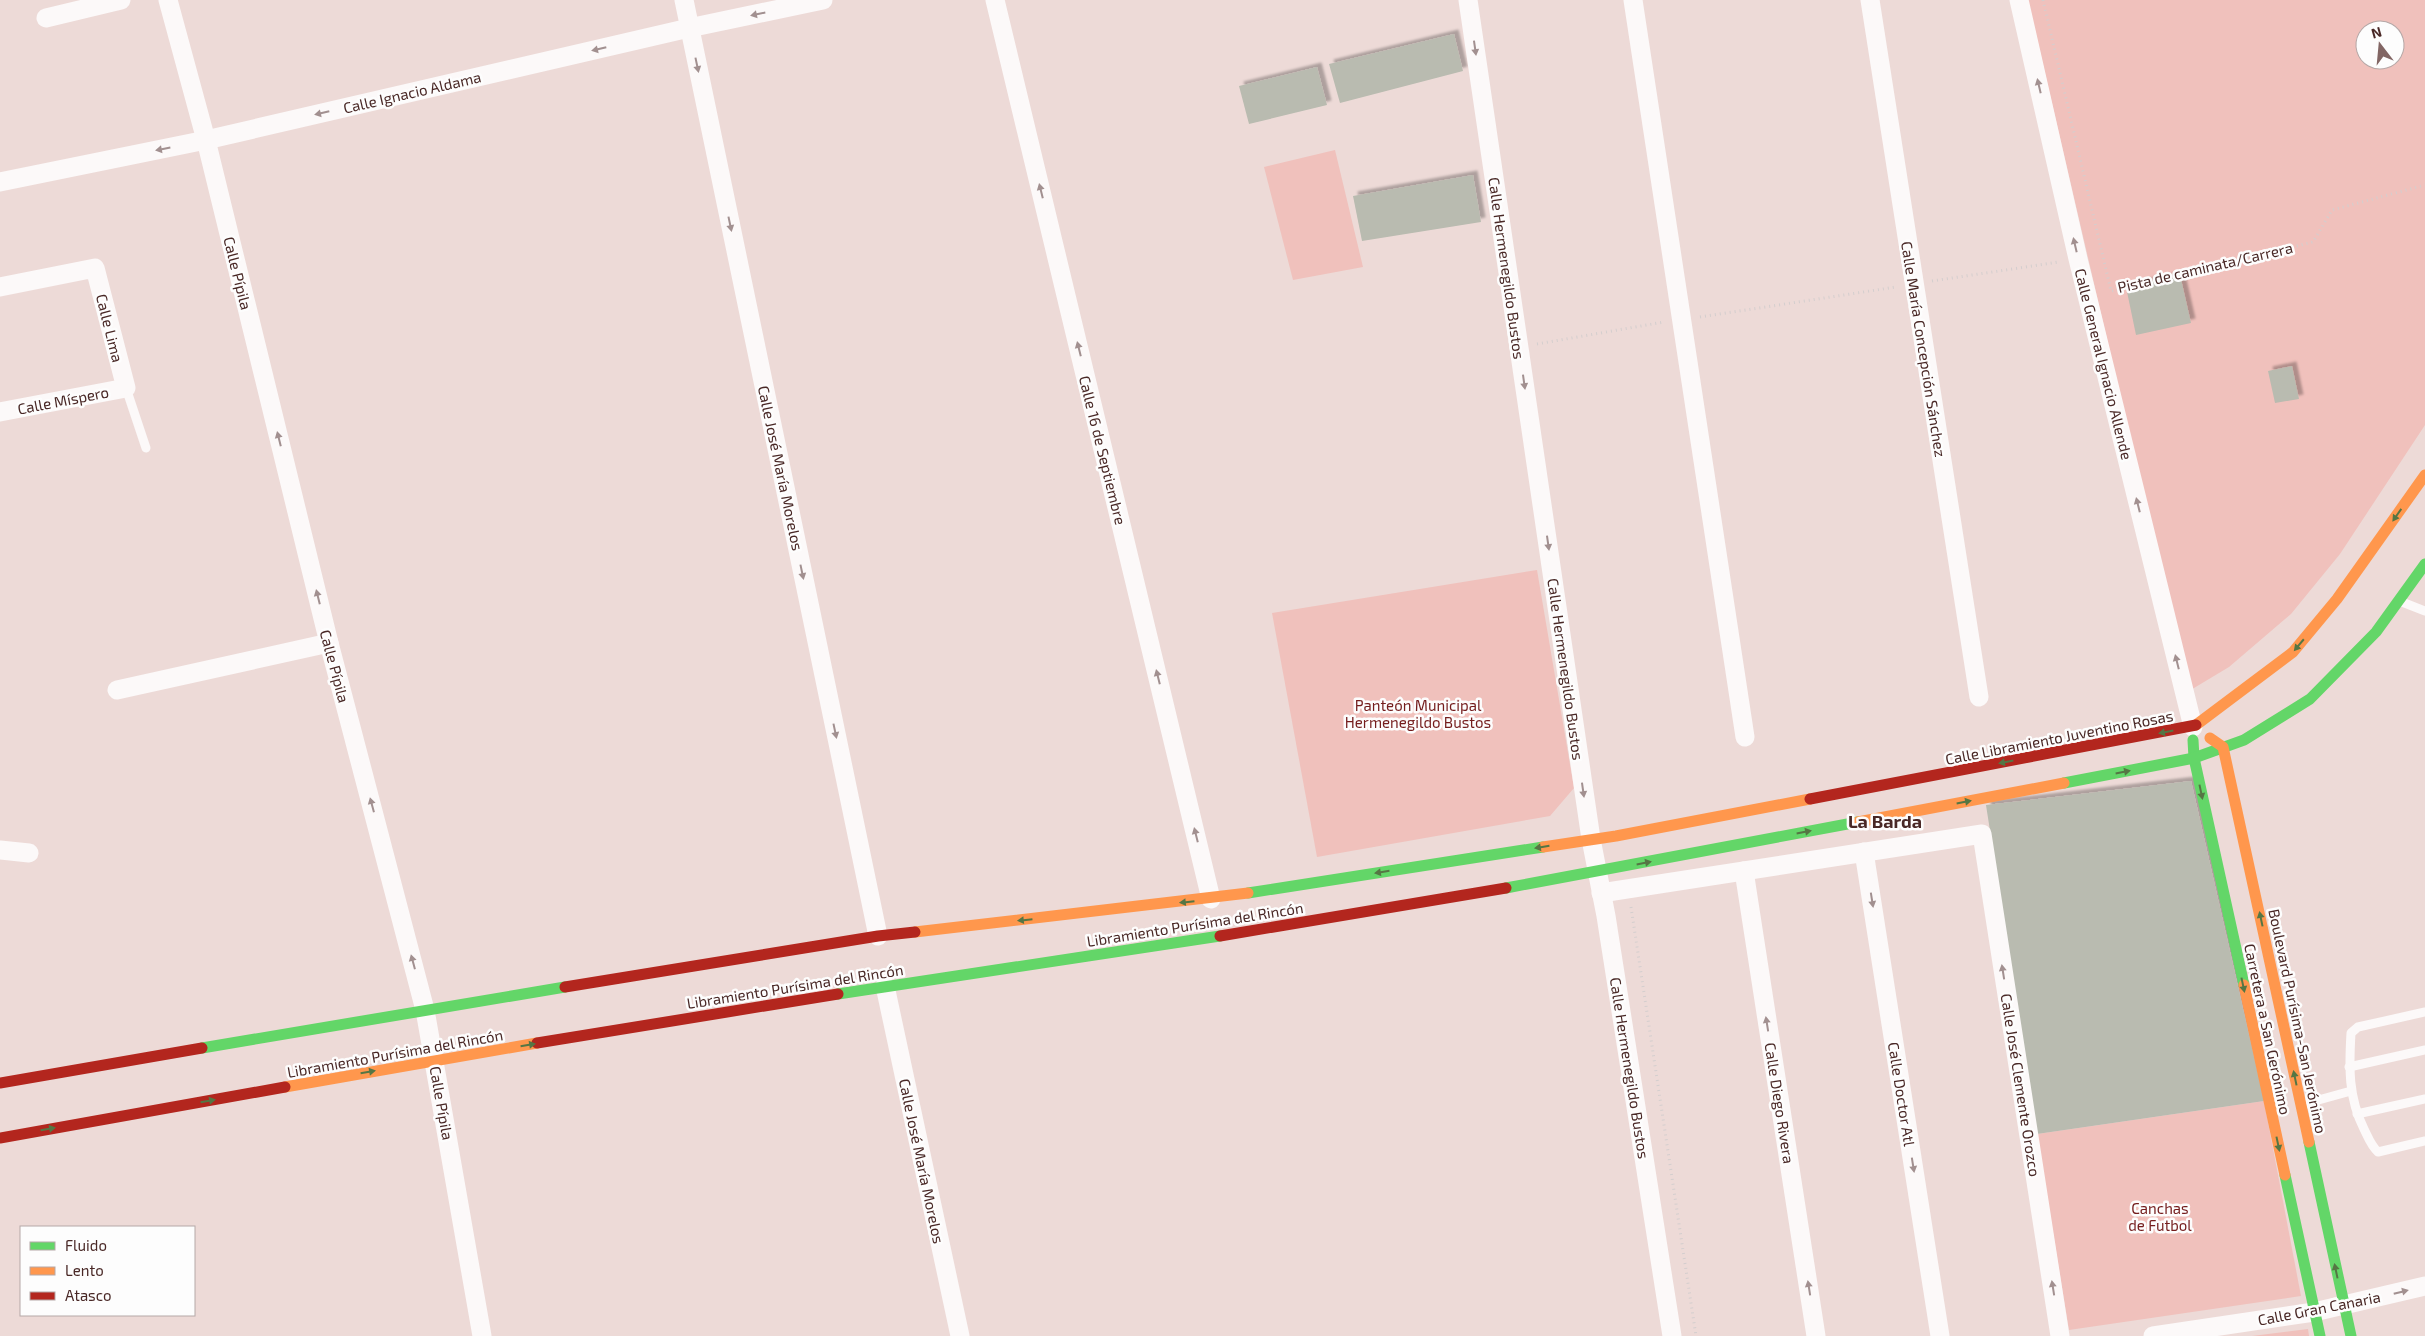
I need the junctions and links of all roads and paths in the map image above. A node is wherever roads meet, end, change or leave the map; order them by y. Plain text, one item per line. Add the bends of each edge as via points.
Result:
1 (121, 0) edge
2 (168, 0) edge
3 (684, 0) edge
4 (823, 0) edge
5 (995, 0) edge
6 (1468, 0) edge
7 (1633, 0) edge
8 (1870, 0) edge
9 (2019, 0) edge
10 (2043, 0) edge
11 (46, 18) dead end
12 (689, 28) junction
13 (206, 140) junction
14 (0, 182) edge
15 (2425, 185) edge
16 (2078, 259) junction
17 (1914, 284) junction
18 (0, 287) edge
19 (1681, 319) junction
20 (1519, 347) junction
21 (126, 388) junction
22 (0, 412) edge
23 (146, 448) dead end
24 (2425, 475) edge
25 (2425, 564) edge
26 (2398, 601) junction
27 (2425, 611) edge
28 (329, 643) junction
29 (117, 690) dead end
30 (1979, 697) dead end
31 (2193, 727) junction
32 (1745, 737) dead end
33 (2223, 747) junction
34 (2194, 758) junction
35 (1591, 839) junction
36 (0, 850) edge
37 (1864, 852) junction
38 (29, 853) dead end
39 (1744, 871) junction
40 (1596, 872) junction
41 (1629, 889) junction
42 (1601, 893) junction
43 (1211, 899) junction
44 (878, 936) junction
45 (885, 986) junction
46 (425, 1010) junction
47 (2425, 1012) edge
48 (2425, 1050) edge
49 (434, 1060) junction
50 (2349, 1067) junction
51 (0, 1083) edge
52 (2351, 1091) junction
53 (2425, 1099) edge
54 (2301, 1105) junction
55 (2357, 1114) junction
56 (0, 1138) edge
57 (2425, 1141) edge
58 (2425, 1286) edge
59 (2344, 1306) junction
60 (2314, 1312) junction
61 (2184, 1334) edge
62 (482, 1336) edge
63 (960, 1336) edge
64 (1672, 1336) edge
65 (1696, 1336) edge
66 (1816, 1336) edge
67 (1940, 1336) edge
68 (2060, 1336) edge
69 (2153, 1336) edge
70 (2320, 1336) edge
71 (2351, 1336) edge

1 - 11 street
2 - 13 street, Calle Pípila
3 - 12 street, Calle José María Morelos
4 -> 12 street, Calle Ignacio Aldama
43 -> 5 street, Calle 16 de Septiembre
6 -> 20 street, Calle Hermenegildo Bustos
7 - 19 street
8 - 17 street, Calle María Concepción Sánchez
16 -> 9 street, Calle General Ignacio Allende
10 - 15 path, Pista de caminata/Carrera via 2111,290 2312,242 2332,210
12 -> 13 street, Calle Ignacio Aldama
12 -> 44 street, Calle José María Morelos
13 -> 14 street, Calle Ignacio Aldama
28 -> 13 street, Calle Pípila
16 - 17 path
31 -> 16 street, Calle General Ignacio Allende
17 - 19 path
17 - 30 street, Calle María Concepción Sánchez
18 - 21 street, Calle Lima via 95,268
19 - 20 path
19 - 32 street
20 -> 35 street, Calle Hermenegildo Bustos
21 - 22 street, Calle Míspero
21 - 23 lane
24 -> 31 main road, Calle Libramiento Juventino Rosas via 2337,599 2293,652
25 - 26 main road
26 - 27 lane
26 - 33 main road via 2376,632 2310,699 2244,740
28 - 29 street
46 -> 28 street, Calle Pípila
31 - 33 main road
31 - 34 main road, Carretera a San Gerónimo
31 -> 35 main road, Calle Libramiento Juventino Rosas
33 - 34 main road
54 -> 33 main road, Boulevard Purísima-San Jerónimo
40 -> 34 main road
34 -> 60 main road, Carretera a San Gerónimo
35 - 40 street, Calle Hermenegildo Bustos
35 -> 43 main road, Libramiento Purísima del Rincón
36 - 38 street
37 - 39 street
37 -> 67 street, Calle Doctor Atl
68 -> 37 street, Calle José Clemente Orozco via 1982,834
39 - 41 street
66 -> 39 street, Calle Diego Rivera
40 - 42 street, Calle Hermenegildo Bustos
40 - 45 main road, Libramiento Purísima del Rincón via 1214,937
41 - 42 street
41 - 65 path, Calle Hermenegildo Bustos
42 - 64 street, Calle Hermenegildo Bustos
43 -> 44 main road, Libramiento Purísima del Rincón
44 - 46 main road, Libramiento Purísima del Rincón
49 -> 45 main road, Libramiento Purísima del Rincón
45 - 63 street, Calle José María Morelos
46 - 49 street, Calle Pípila
46 - 51 main road, Libramiento Purísima del Rincón
47 - 50 lane via 2358,1027 2351,1033
48 - 50 lane
56 -> 49 main road, Libramiento Purísima del Rincón
49 - 62 street, Calle Pípila
50 - 52 lane
52 - 54 lane
52 - 55 lane
53 - 55 lane
59 -> 54 main road, Boulevard Purísima-San Jerónimo
55 - 57 lane via 2372,1148 2378,1152
59 -> 58 street, Calle Gran Canaria
59 - 60 street, Calle Gran Canaria
59 - 71 main road, Boulevard Purísima-San Jerónimo
60 - 61 street, Calle Gran Canaria
60 - 70 main road, Carretera a San Gerónimo
61 - 69 street, Calle Gran Canaria

